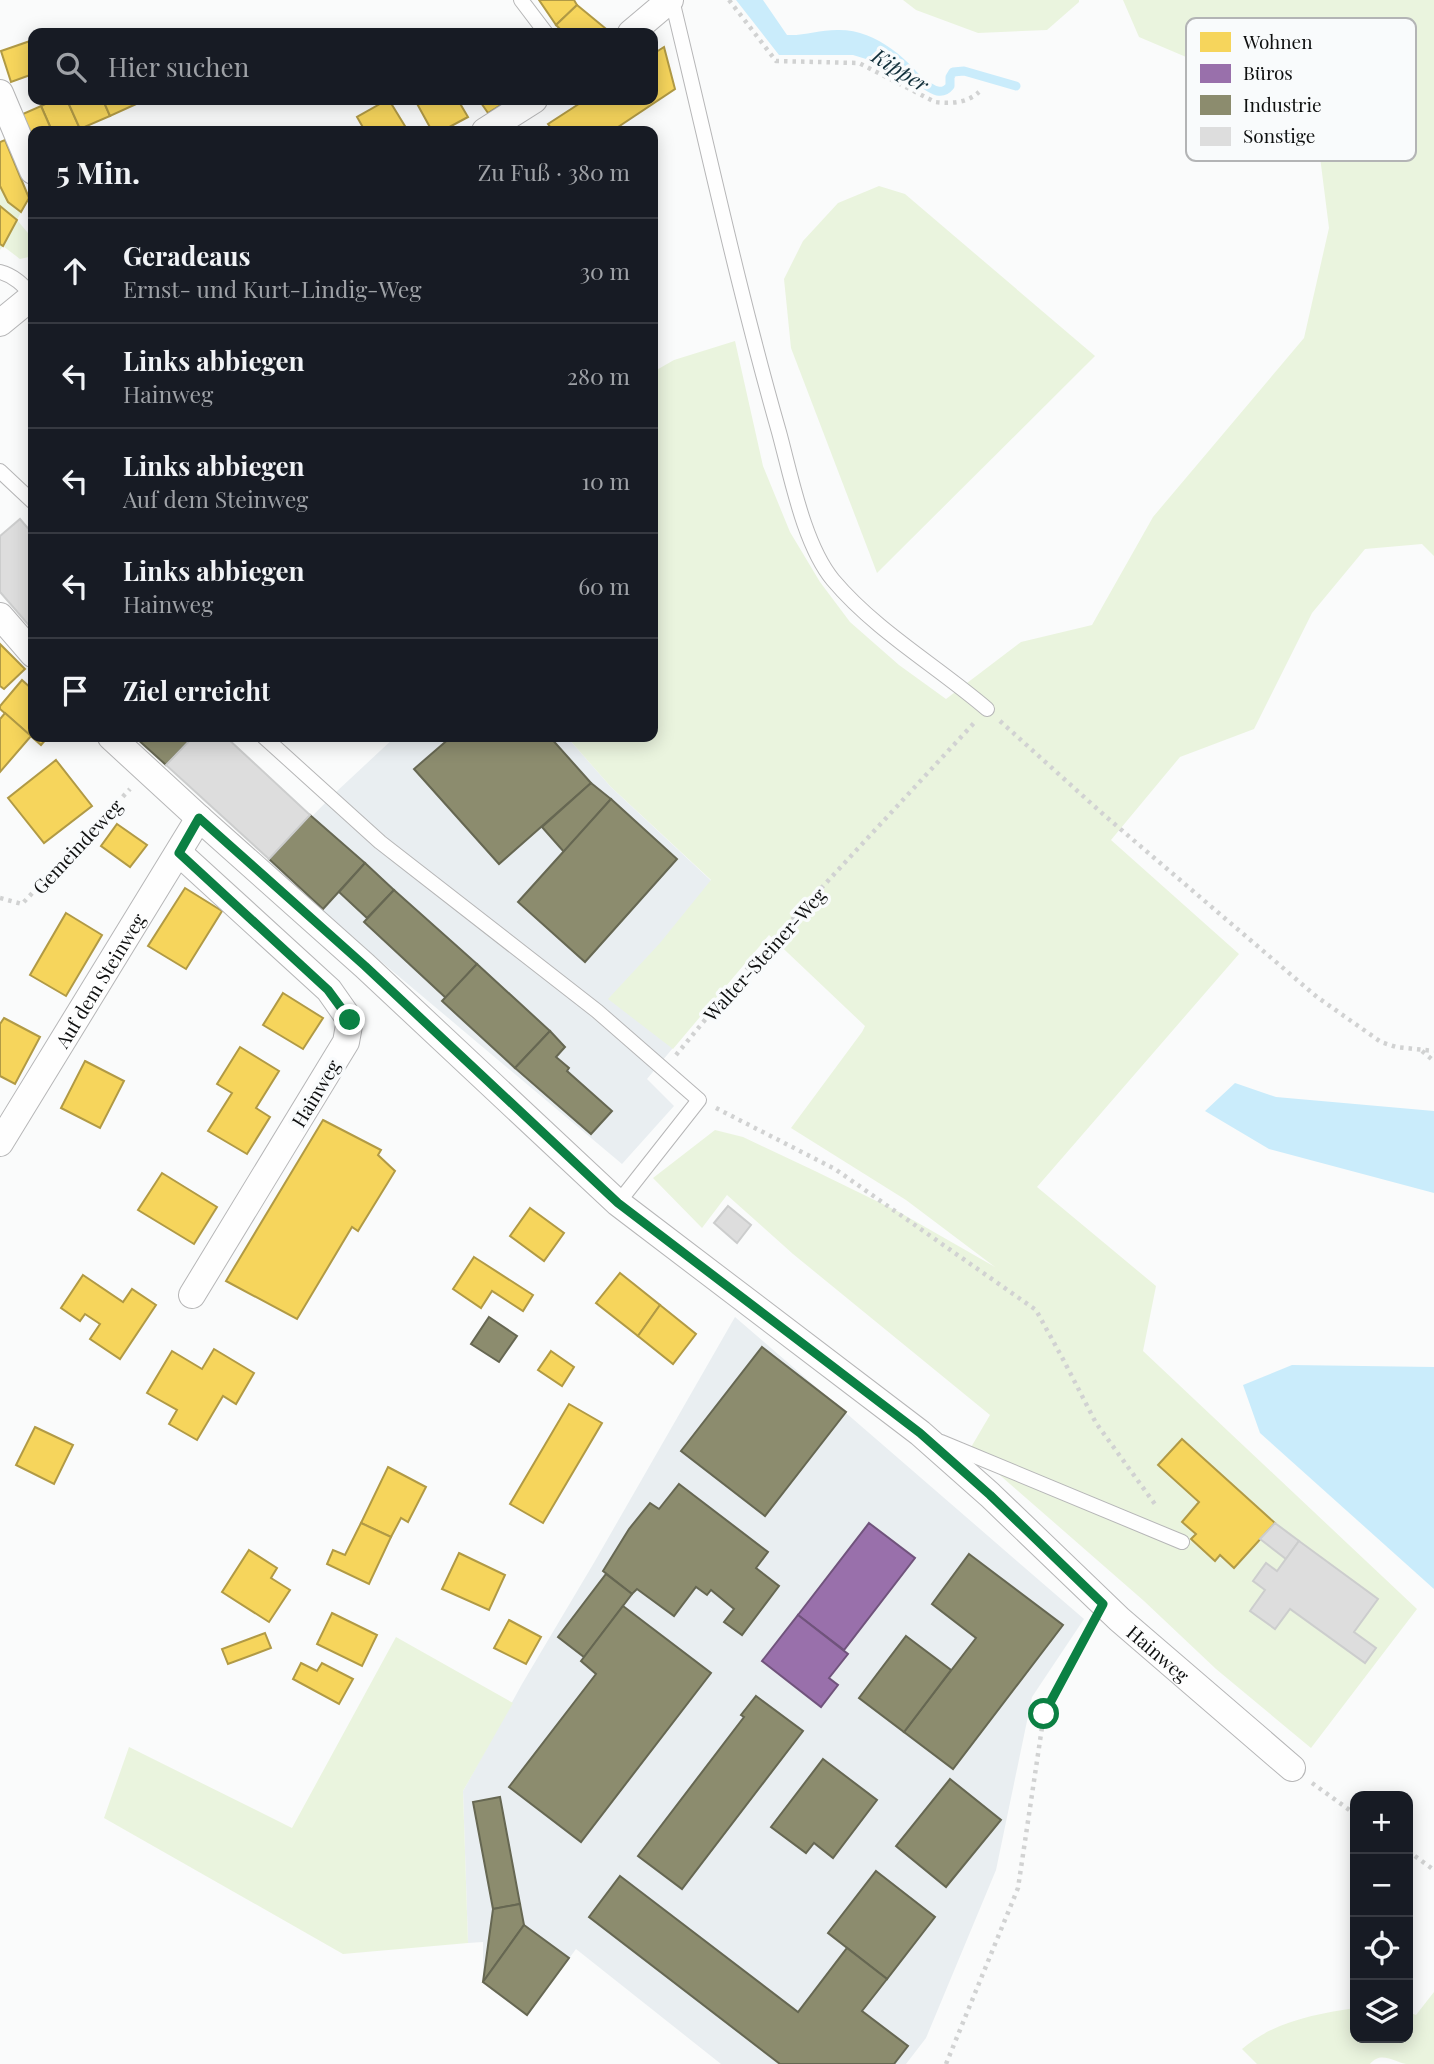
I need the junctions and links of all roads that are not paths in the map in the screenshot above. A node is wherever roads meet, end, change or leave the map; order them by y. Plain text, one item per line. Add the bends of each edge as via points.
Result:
1 (520, 0) edge
2 (671, 0) edge
3 (542, 28) edge
4 (637, 28) edge
5 (0, 93) edge
6 (526, 105) edge
7 (493, 126) edge
8 (28, 159) edge
9 (0, 272) edge
10 (28, 291) edge
11 (28, 300) edge
12 (0, 323) edge
13 (0, 471) edge
14 (28, 497) edge
15 (0, 616) edge
16 (28, 648) edge
17 (987, 709) road end
18 (116, 742) edge
19 (270, 742) edge
20 (199, 818) junction
21 (179, 853) junction
22 (0, 1143) edge
23 (618, 1203) junction
24 (192, 1295) dead end
25 (920, 1433) junction
26 (1182, 1542) road end
27 (1292, 1768) road end

1 - 3 lane
2 - 4 street
2 - 17 lane via 755,349 809,537 832,579 869,615
5 - 8 street
6 - 7 street
9 - 10 lane
11 - 12 street
13 - 14 lane
15 - 16 street
18 - 20 street, Hainweg
19 - 23 lane via 380,842 597,1011 699,1100
20 - 21 street, Auf dem Steinweg
20 - 23 street, Hainweg
21 - 22 street, Auf dem Steinweg
21 - 24 street, Hainweg via 328,990 350,1020 346,1042
23 - 25 street, Hainweg
25 - 26 lane
25 - 27 street, Hainweg via 1103,1604

